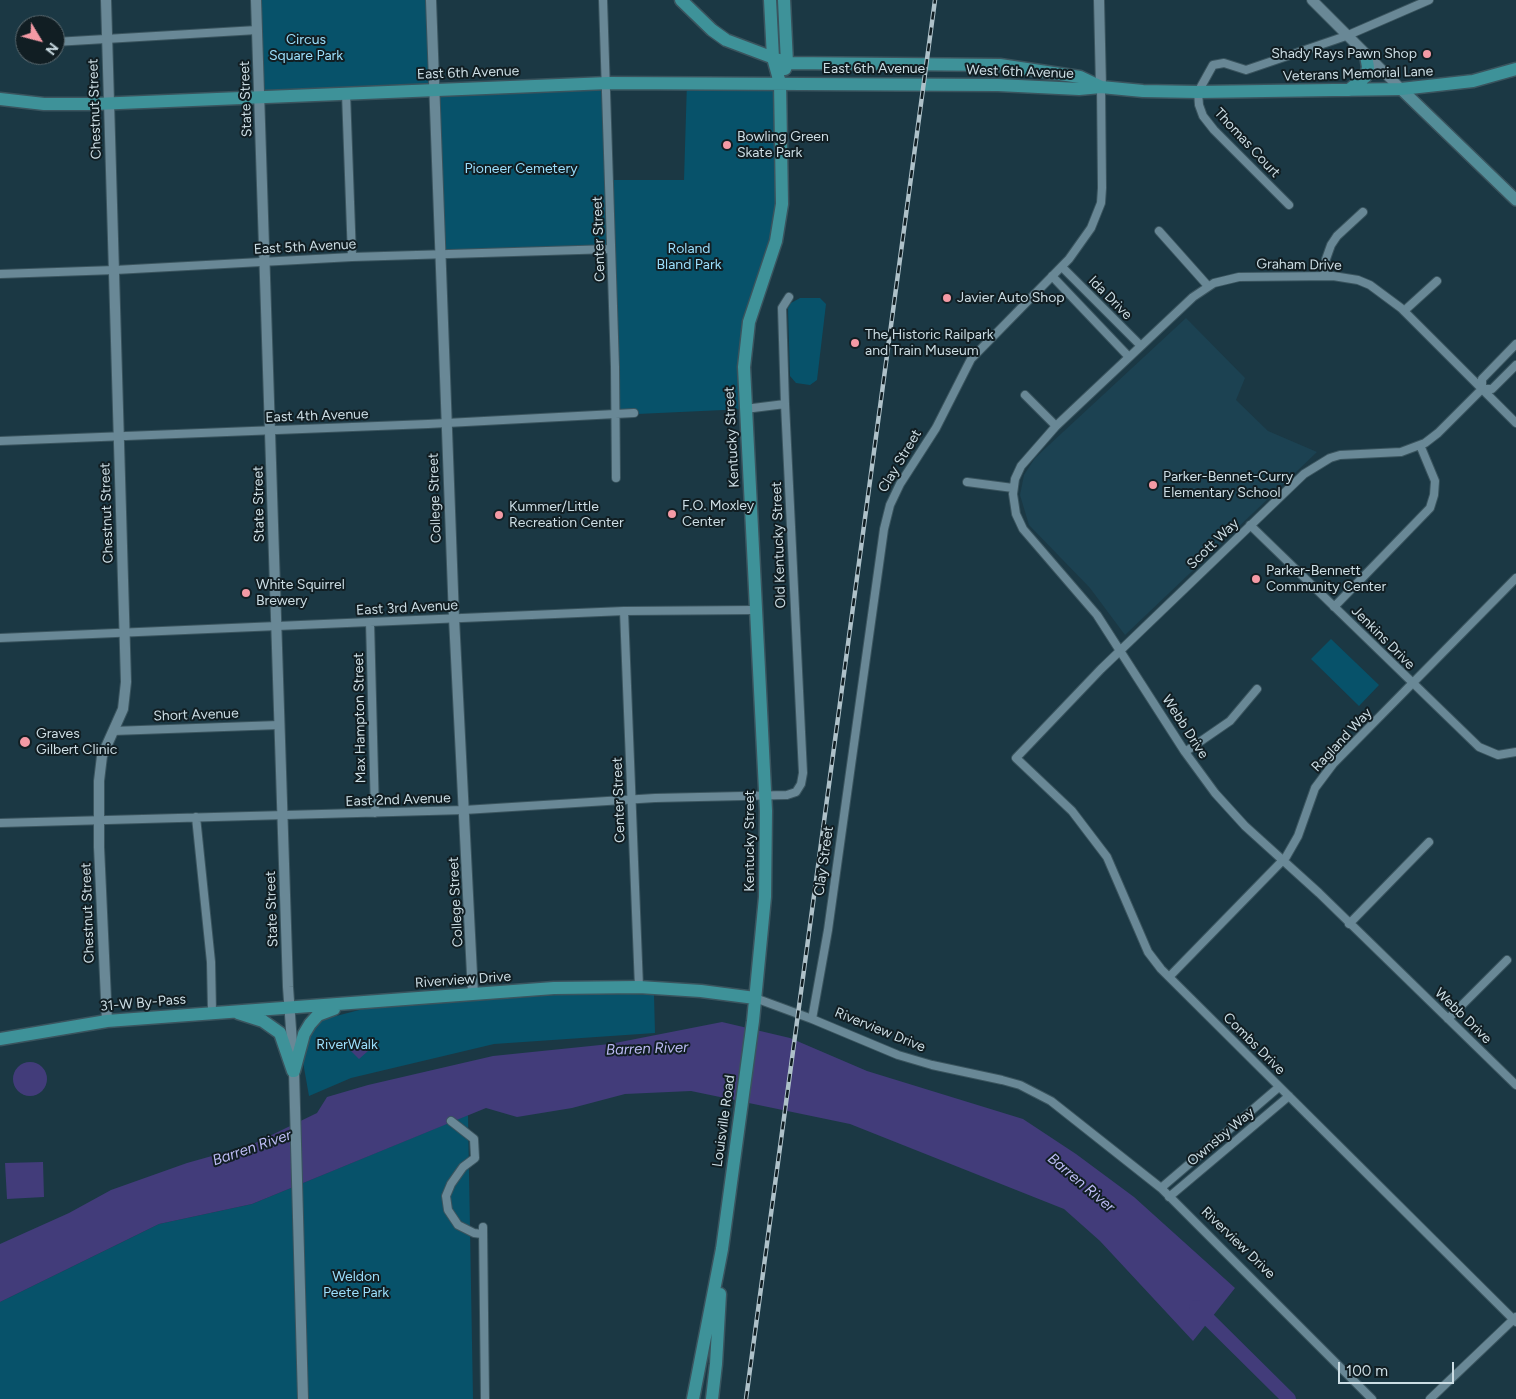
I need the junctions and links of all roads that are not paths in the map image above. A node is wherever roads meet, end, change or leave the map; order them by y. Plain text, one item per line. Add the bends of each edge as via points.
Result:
1 (106, 0) edge
2 (256, 0) edge
3 (431, 0) edge
4 (603, 0) edge
5 (681, 0) edge
6 (770, 0) edge
7 (784, 0) edge
8 (1099, 0) edge
9 (1312, 0) edge
10 (1429, 0) edge
11 (1416, 3) edge
12 (257, 30) junction
13 (1346, 36) junction
14 (106, 39) junction
15 (65, 41) edge
16 (1366, 56) junction
17 (772, 58) junction
18 (787, 64) junction
19 (936, 66) joint
20 (1516, 69) edge
21 (607, 83) junction
22 (780, 83) junction
23 (938, 85) joint
24 (1100, 87) junction
25 (434, 89) junction
26 (1401, 89) junction
27 (1349, 90) junction
28 (1198, 92) junction
29 (346, 94) junction
30 (259, 97) junction
31 (0, 99) edge
32 (109, 104) junction
33 (1516, 200) edge
34 (1289, 205) dead end
35 (1364, 212) dead end
36 (1159, 231) dead end
37 (611, 249) junction
38 (440, 254) junction
39 (352, 257) junction
40 (265, 262) junction
41 (1062, 267) junction
42 (115, 270) junction
43 (0, 274) edge
44 (1052, 276) junction
45 (1324, 276) junction
46 (1436, 282) dead end
47 (1208, 286) junction
48 (789, 297) dead end
49 (1404, 311) junction
50 (1516, 344) edge
51 (1141, 346) junction
52 (1129, 357) junction
53 (1516, 365) edge
54 (1482, 390) junction
55 (1025, 396) dead end
56 (785, 404) junction
57 (745, 410) junction
58 (634, 413) dead end
59 (616, 415) junction
60 (446, 423) junction
61 (1516, 423) edge
62 (1056, 426) junction
63 (272, 430) junction
64 (118, 435) junction
65 (0, 440) edge
66 (1420, 445) junction
67 (616, 478) dead end
68 (967, 482) dead end
69 (1014, 488) junction
70 (1250, 525) junction
71 (1516, 578) edge
72 (1334, 608) junction
73 (756, 610) junction
74 (624, 611) junction
75 (454, 618) junction
76 (370, 622) junction
77 (276, 625) junction
78 (125, 632) junction
79 (0, 638) edge
80 (1120, 650) junction
81 (1412, 685) junction
82 (1257, 689) dead end
83 (279, 724) junction
84 (113, 731) junction
85 (1185, 752) junction
86 (1516, 752) edge
87 (1016, 758) joint
88 (796, 792) joint
89 (765, 794) junction
90 (631, 800) junction
91 (464, 810) junction
92 (375, 813) junction
93 (283, 816) junction
94 (196, 817) junction
95 (99, 820) junction
96 (0, 823) edge
97 (1429, 842) dead end
98 (1283, 860) junction
99 (1350, 924) junction
100 (1507, 960) dead end
101 (1169, 977) junction
102 (639, 987) junction
103 (474, 994) junction
104 (755, 998) junction
105 (356, 1003) junction
106 (289, 1007) junction
107 (230, 1011) junction
108 (212, 1012) junction
109 (812, 1019) junction
110 (1448, 1019) junction
111 (107, 1021) junction
112 (0, 1039) edge
113 (293, 1076) junction
114 (1516, 1085) edge
115 (1279, 1087) junction
116 (1289, 1096) junction
117 (451, 1121) dead end
118 (1161, 1188) junction
119 (1169, 1197) junction
120 (722, 1249) junction
121 (1515, 1319) edge
122 (303, 1399) edge
123 (485, 1399) edge
124 (693, 1399) edge
125 (712, 1399) edge
126 (1372, 1399) edge
127 (1430, 1399) edge

1 - 14 street, Chestnut Street
2 - 12 street, State Street
3 - 25 street, College Street
4 - 21 street, Center Street
5 - 17 main road via 726,40
6 - 17 main road, Kentucky Street
7 - 18 main road
8 - 24 street, Clay Street
9 - 13 street
10 - 11 street
11 - 13 street
12 - 14 street
12 - 30 street, State Street
13 - 16 street
13 - 28 street via 1246,70 1224,63 1214,65
14 - 15 street
14 - 32 street, Chestnut Street
16 - 26 street
16 - 27 main road via 1366,76
17 - 18 main road
17 - 22 main road, Kentucky Street
18 - 19 main road, East 6th Avenue
18 - 22 main road
19 - 24 main road, West 6th Avenue via 1000,65 1080,77
20 - 26 main road, Veterans Memorial Lane via 1466,82
21 - 22 main road, East 6th Avenue
21 - 25 main road, East 6th Avenue
21 - 37 street, Center Street
22 - 23 main road, East 6th Avenue
22 - 57 main road, Kentucky Street via 781,209 776,241 748,330 744,367
23 - 24 main road, West 6th Avenue
24 - 28 main road, West 6th Avenue
24 - 41 street, Clay Street via 1101,203 1085,238
25 - 29 main road, East 6th Avenue
25 - 38 street, College Street
26 - 27 main road, Veterans Memorial Lane
26 - 33 main road
27 - 28 main road, Veterans Memorial Lane
28 - 34 street, Thomas Court via 1200,108 1210,126
29 - 30 main road, East 6th Avenue
29 - 39 street
30 - 32 main road, East 6th Avenue
30 - 40 street, State Street
31 - 32 main road, East 6th Avenue via 51,104
32 - 42 street, Chestnut Street
35 - 45 street via 1334,240 1327,255
36 - 47 street
37 - 38 street, East 5th Avenue
37 - 59 street, Center Street
38 - 39 street, East 5th Avenue
38 - 60 street, College Street
39 - 40 street, East 5th Avenue
40 - 42 street, East 5th Avenue
40 - 63 street, State Street
41 - 44 street, Clay Street
41 - 51 street, Ida Drive
42 - 43 street, East 5th Avenue
42 - 64 street, Chestnut Street
44 - 52 street, Ida Drive
44 - 109 street, Clay Street via 971,359 936,428 890,505
45 - 47 street, Graham Drive via 1239,277
45 - 49 street, Graham Drive via 1370,285
46 - 49 street
47 - 51 street, Graham Drive
48 - 56 street, Old Kentucky Street via 782,308
49 - 54 street, Graham Drive
50 - 54 street, Scott Way via 1482,379
51 - 52 street, Webb Drive
52 - 62 street, Webb Drive
53 - 54 street, Scott Way via 1492,390
54 - 61 street, Graham Drive
54 - 66 street, Scott Way via 1438,433
55 - 62 street
56 - 57 street
56 - 88 street, Old Kentucky Street via 803,765 802,782
57 - 73 main road, Kentucky Street
58 - 59 street, East 4th Avenue
59 - 60 street, East 4th Avenue
59 - 67 street, Center Street
60 - 63 street, East 4th Avenue
60 - 75 street, College Street
62 - 69 street, Webb Drive via 1024,462
63 - 64 street, East 4th Avenue
63 - 77 street, State Street
64 - 65 street, East 4th Avenue
64 - 78 street, Chestnut Street
66 - 70 street, Scott Way via 1401,452 1330,458 1304,474
66 - 72 street via 1435,481 1430,508
68 - 69 street
69 - 80 street, Webb Drive via 1014,507 1023,529 1081,594
70 - 72 street, Jenkins Drive
70 - 80 street, Scott Way
71 - 81 street, Ragland Way
72 - 81 street, Jenkins Drive
73 - 74 street, East 3rd Avenue
73 - 89 main road, Kentucky Street
74 - 75 street, East 3rd Avenue
74 - 90 street, Center Street
75 - 76 street, East 3rd Avenue
75 - 91 street, College Street
76 - 77 street, East 3rd Avenue
76 - 92 street, Max Hampton Street
77 - 78 street, East 3rd Avenue
77 - 83 street, State Street
78 - 79 street, East 3rd Avenue
78 - 84 street, Chestnut Street via 126,696
80 - 85 street, Webb Drive
80 - 87 street, Scott Way
81 - 86 street, Jenkins Drive via 1479,747 1498,755
81 - 98 street, Ragland Way via 1321,779 1298,836
82 - 85 street via 1230,721
83 - 84 street, Short Avenue
83 - 93 street, State Street
84 - 95 street, Chestnut Street via 100,769
85 - 98 street, Webb Drive via 1225,804
87 - 101 street, Combs Drive via 1072,811 1107,857 1148,952
88 - 89 street, East 2nd Avenue
89 - 90 street, East 2nd Avenue
89 - 104 main road, Kentucky Street via 765,890
90 - 91 street, East 2nd Avenue
90 - 102 street, Center Street
91 - 92 street, East 2nd Avenue
91 - 103 street, College Street
92 - 93 street, East 2nd Avenue
93 - 94 street, East 2nd Avenue
93 - 106 street, State Street
94 - 95 street, East 2nd Avenue
94 - 108 street via 211,962
95 - 96 street, East 2nd Avenue
95 - 111 street, Chestnut Street
97 - 99 street
98 - 99 street, Webb Drive
98 - 101 street, Ragland Way
99 - 110 street, Webb Drive
100 - 110 street
101 - 115 street, Combs Drive
102 - 103 main road, Riverview Drive via 554,988
102 - 104 main road, Riverview Drive
103 - 105 main road, Riverview Drive
104 - 109 street, Riverview Drive
104 - 120 main road, Louisville Road
105 - 106 main road, Riverview Drive
105 - 113 main road via 324,1013 310,1024 304,1034
106 - 107 main road, 31-W By-Pass
106 - 113 street, State Street
107 - 108 main road, 31-W By-Pass
107 - 113 main road via 264,1021 280,1033
108 - 111 main road, 31-W By-Pass
109 - 118 street, Riverview Drive via 914,1060 1002,1080 1036,1092
110 - 114 street, Webb Drive
111 - 112 main road, 31-W By-Pass
113 - 122 street, State Street
115 - 116 street, Combs Drive
115 - 118 street, Ownsby Way
116 - 119 street, Ownsby Way
116 - 121 street, Combs Drive
117 - 123 street via 474,1139 475,1158 463,1167 446,1196 448,1210 458,1225 474,1233 482,1231
118 - 119 street, Riverview Drive
119 - 126 street, Riverview Drive
120 - 124 main road, Louisville Road
120 - 125 main road, Louisville Road
121 - 127 street

